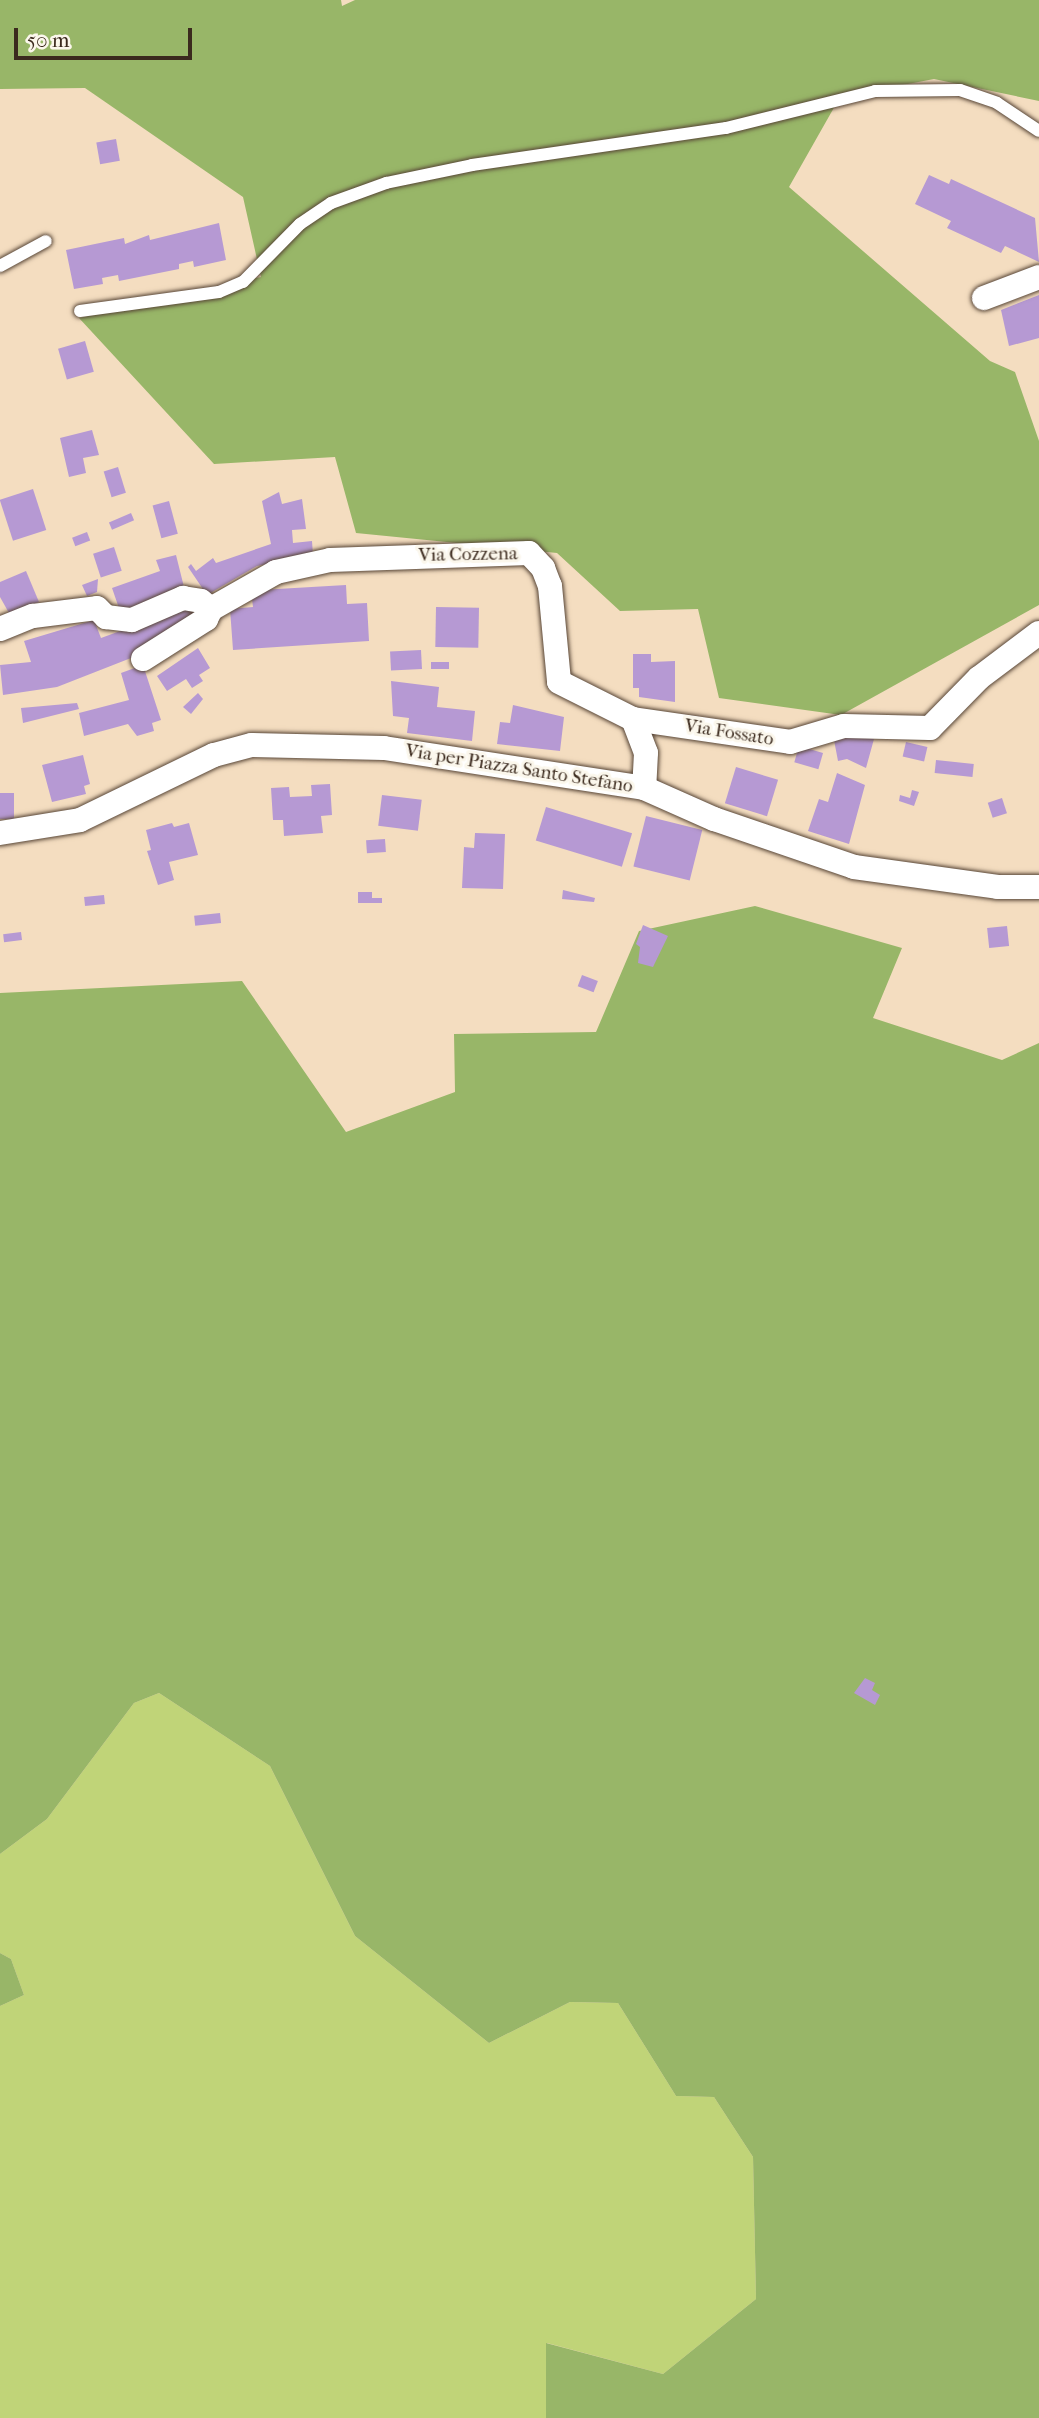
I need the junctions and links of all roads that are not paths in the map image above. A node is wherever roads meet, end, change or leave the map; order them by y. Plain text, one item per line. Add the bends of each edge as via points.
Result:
1 (1039, 131) edge
2 (46, 241) dead end
3 (0, 266) edge
4 (1039, 277) edge
5 (984, 298) dead end
6 (80, 310) dead end
7 (211, 609) junction
8 (0, 629) edge
9 (1039, 633) edge
10 (143, 659) dead end
11 (633, 719) junction
12 (643, 788) junction
13 (0, 834) edge
14 (1039, 887) edge

1 - 6 lane via 997,103 960,90 898,89 726,128 472,165 386,183 331,203 300,224 243,282 219,292
2 - 3 lane
4 - 5 street
7 - 8 street via 201,601 183,598 132,620 106,617 97,608 33,616
7 - 10 street via 206,620
7 - 11 street, Via Cozzena via 276,572 330,560 529,553 543,568 550,586 559,682
9 - 11 street, Via Fossato via 979,678 930,728 844,726 790,742
11 - 12 street via 646,753
12 - 13 street, Via per Piazza Santo Stefano via 384,748 252,745 214,755 80,820
12 - 14 street, Via per Piazza Santo Stefano via 727,824 854,867 998,887

